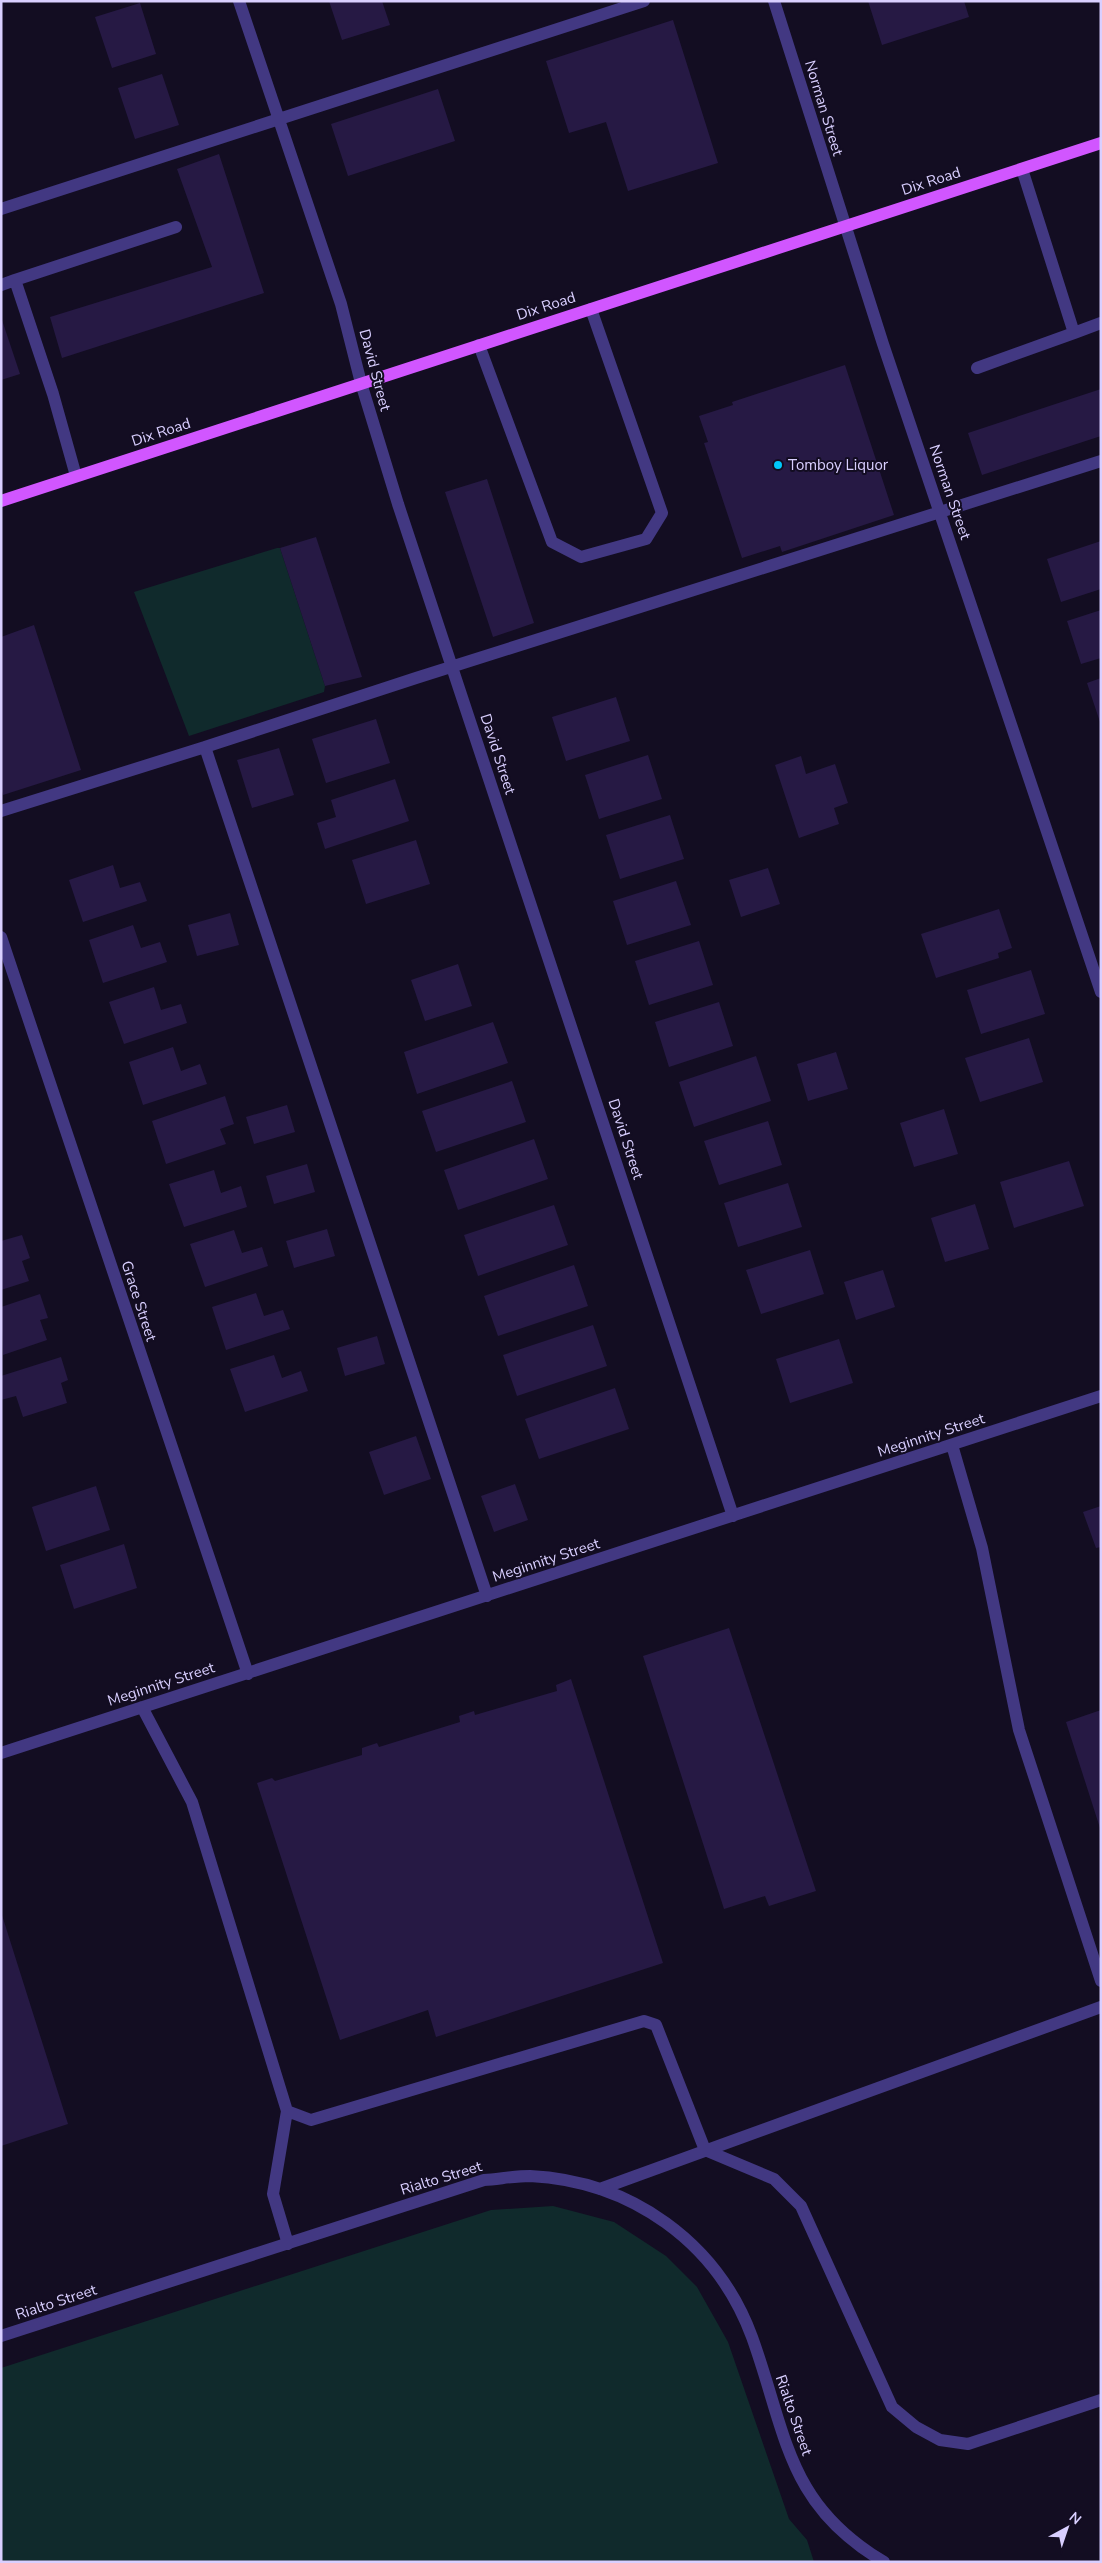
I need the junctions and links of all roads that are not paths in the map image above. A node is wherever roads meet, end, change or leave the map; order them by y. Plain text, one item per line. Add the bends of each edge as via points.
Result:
1 (239, 1) edge
2 (644, 1) edge
3 (774, 1) edge
4 (277, 119) junction
5 (1101, 144) edge
6 (1022, 169) junction
7 (1, 209) edge
8 (844, 226) junction
9 (176, 227) dead end
10 (15, 280) junction
11 (1, 285) edge
12 (591, 309) junction
13 (1101, 324) edge
14 (1074, 332) junction
15 (480, 345) junction
16 (977, 368) dead end
17 (361, 383) junction
18 (1101, 461) edge
19 (76, 476) junction
20 (1, 501) edge
21 (940, 513) junction
22 (452, 666) junction
23 (206, 747) junction
24 (1, 811) edge
25 (1, 937) edge
26 (1101, 992) edge
27 (1101, 1396) edge
28 (952, 1445) junction
29 (733, 1516) junction
30 (487, 1596) junction
31 (248, 1674) junction
32 (142, 1707) junction
33 (1, 1753) edge
34 (1101, 1981) edge
35 (1101, 2007) edge
36 (287, 2111) junction
37 (705, 2150) junction
38 (600, 2189) junction
39 (288, 2244) junction
40 (1, 2336) edge
41 (1101, 2400) edge
42 (878, 2560) edge

1 - 4 street, David Street
2 - 4 street
3 - 8 street, Norman Street
4 - 7 street
4 - 17 street, David Street via 341,304
5 - 6 main road, Dix Road
6 - 8 main road, Dix Road
6 - 14 street
8 - 12 main road, Dix Road
8 - 21 street, Norman Street
9 - 10 street
10 - 11 street
10 - 19 street
12 - 15 main road, Dix Road
12 - 15 street via 662,513 646,539 581,556 552,542
13 - 14 street
14 - 16 street
15 - 17 main road, Dix Road
17 - 19 main road, Dix Road
17 - 22 street, David Street
18 - 21 street
19 - 20 main road, Dix Road
21 - 22 street
21 - 26 street, Norman Street
22 - 23 street
22 - 29 street, David Street
23 - 24 street
23 - 30 street
25 - 31 street, Grace Street
27 - 28 street, Meginnity Street
28 - 29 street, Meginnity Street
28 - 34 street via 982,1548 1019,1730
29 - 30 street, Meginnity Street
30 - 31 street, Meginnity Street
31 - 32 street, Meginnity Street
32 - 33 street, Meginnity Street
32 - 36 street via 192,1802
35 - 37 street
36 - 37 street via 311,2120 644,2021 656,2025
36 - 39 street via 273,2194
37 - 38 street
37 - 41 street via 774,2179 801,2206 892,2406 916,2427 940,2440 968,2444
38 - 39 street, Rialto Street via 529,2176 484,2180
38 - 42 street, Rialto Street via 627,2198 675,2228 714,2268 749,2329 790,2457 808,2492 825,2515 860,2548
39 - 40 street, Rialto Street

